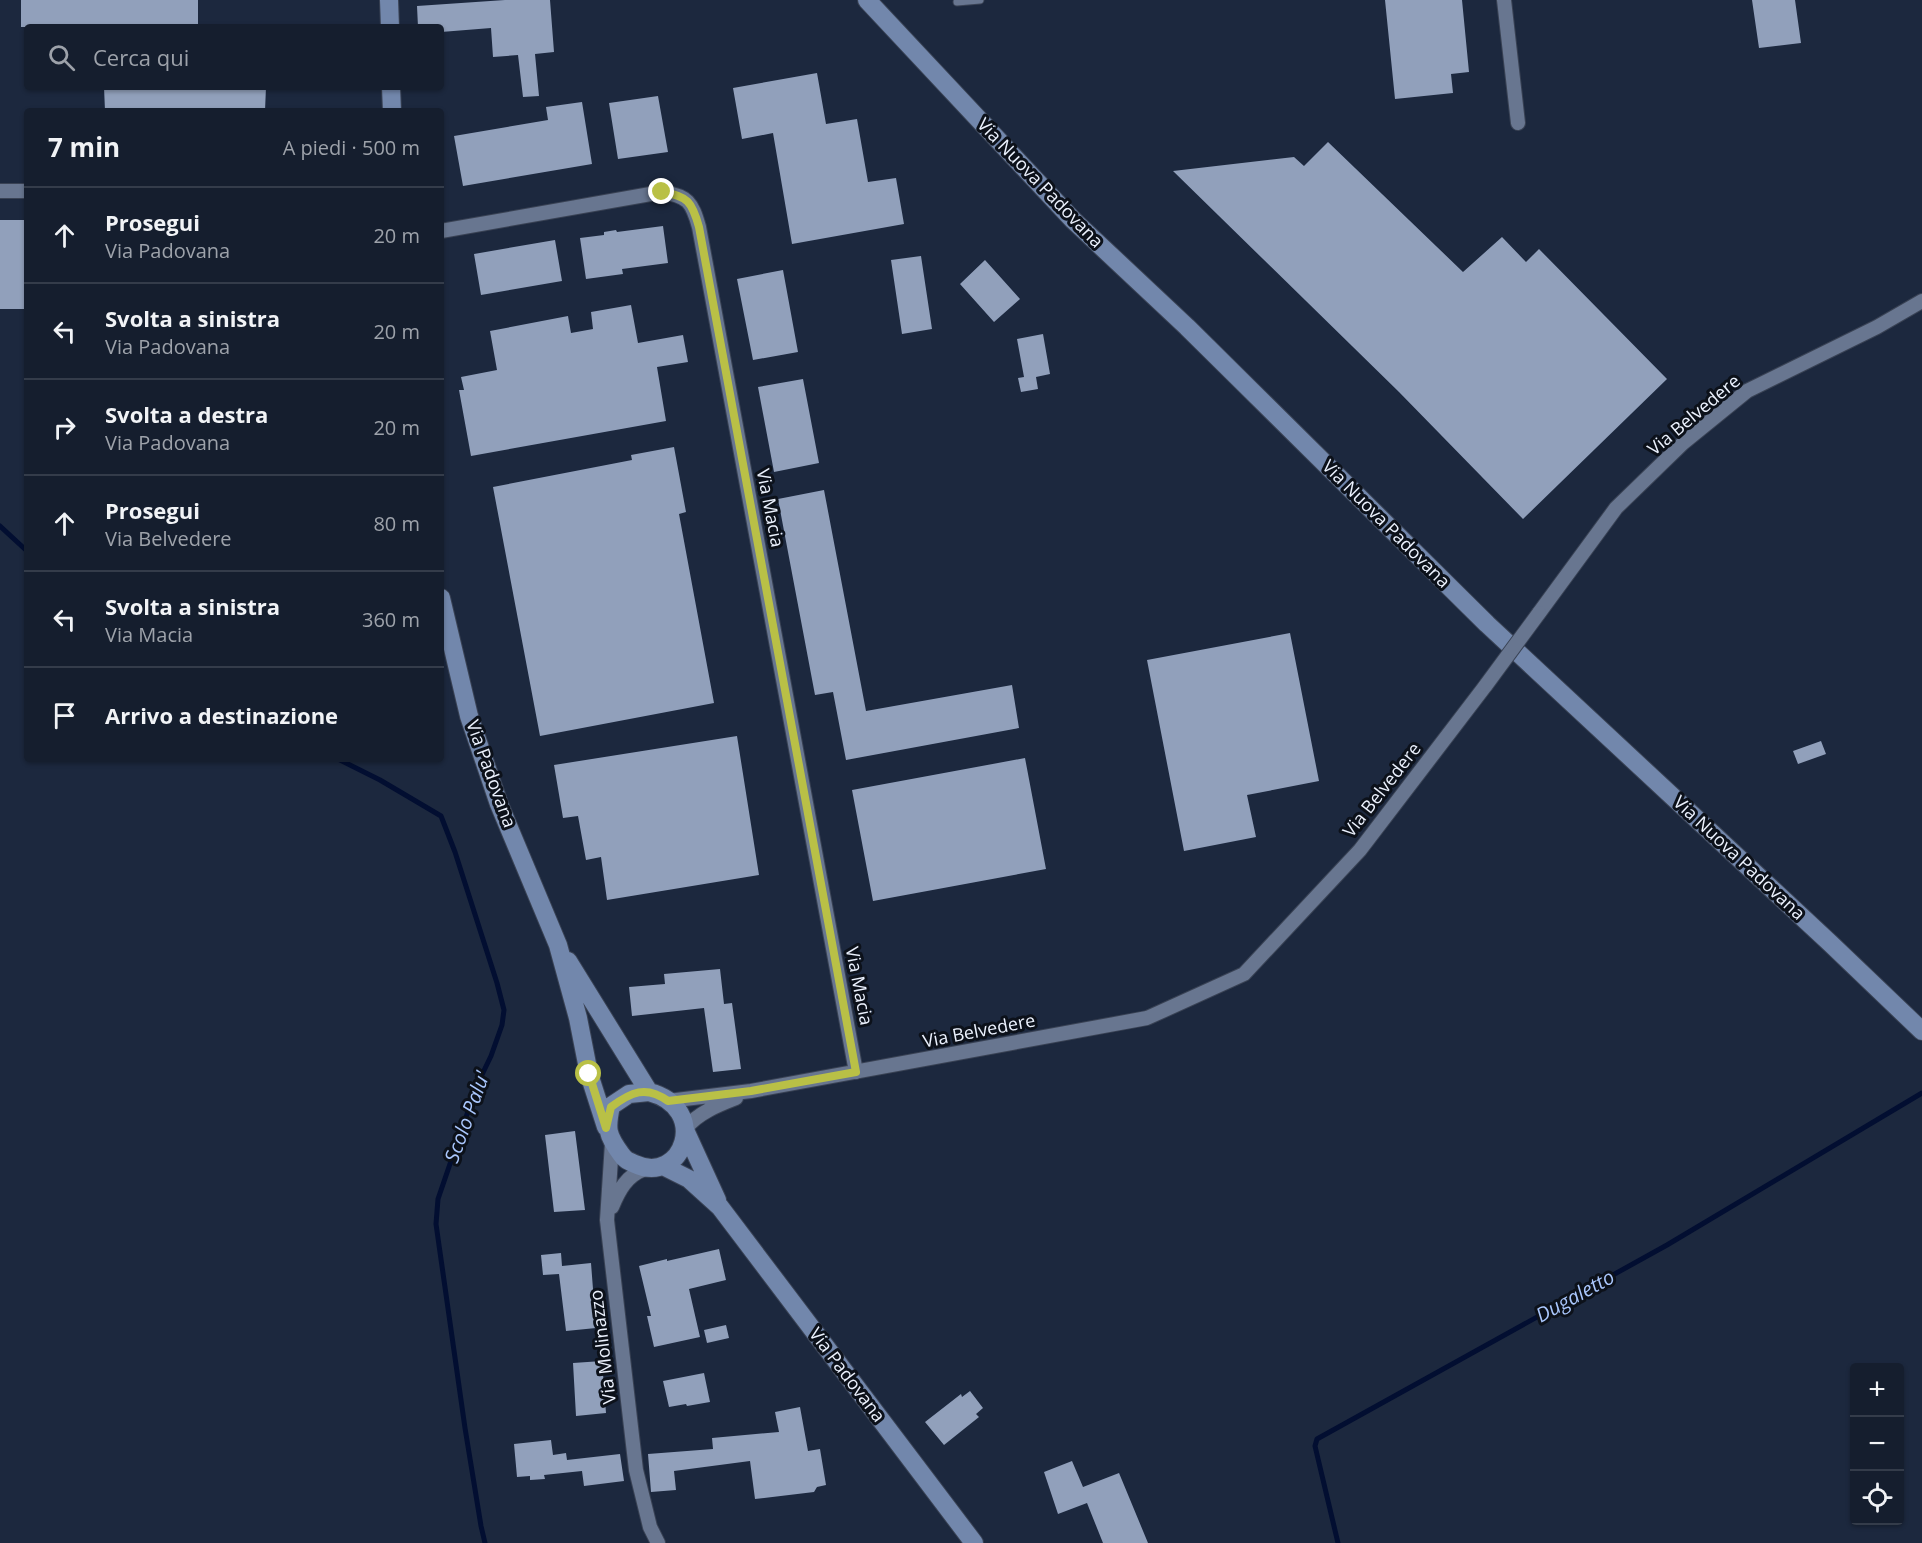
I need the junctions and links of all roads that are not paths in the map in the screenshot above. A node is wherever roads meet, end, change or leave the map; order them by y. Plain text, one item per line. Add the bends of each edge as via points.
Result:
1 (389, 0) edge
2 (867, 0) edge
3 (980, 0) edge
4 (1504, 0) edge
5 (957, 2) dead end
6 (390, 24) edge
7 (391, 90) edge
8 (392, 108) edge
9 (1518, 123) dead end
10 (24, 191) edge
11 (0, 192) edge
12 (444, 230) edge
13 (1922, 301) edge
14 (444, 610) edge
15 (558, 945) junction
16 (1922, 1031) edge
17 (856, 1072) junction
18 (751, 1091) junction
19 (649, 1092) junction
20 (668, 1101) junction
21 (686, 1129) junction
22 (609, 1135) junction
23 (663, 1166) junction
24 (645, 1169) junction
25 (720, 1207) junction
26 (607, 1220) junction
27 (658, 1543) edge
28 (974, 1543) edge

1 - 6 street
2 - 16 street, Via Nuova Padovana via 1073,220 1187,327 1487,624
3 - 5 lane
4 - 9 street
7 - 8 street
10 - 11 street
12 - 17 street, Via Macia via 662,192 679,194 694,211
13 - 17 street, Via Belvedere, bridge via 1747,391 1683,443 1616,508 1360,850 1244,974 1147,1018
14 - 15 street, Via Padovana via 470,716 499,804
15 - 19 street, Via Padovana
15 - 22 street, Via Padovana via 589,1074
17 - 18 street, Via Belvedere
18 - 20 street, Via Belvedere
18 - 21 street, Via Belvedere via 713,1107
19 - 20 street, Via Padovana
19 - 22 street via 628,1094 611,1107
20 - 21 street, Via Padovana via 680,1113
21 - 23 street via 681,1152
21 - 25 street, Via Padovana
22 - 24 street, Via Padovana via 625,1160
22 - 26 street, Via Molinazzo
23 - 24 street
23 - 25 street, Via Padovana via 689,1179
24 - 26 street via 620,1188
25 - 28 street, Via Padovana
26 - 27 street, Via Molinazzo via 636,1470 650,1527

